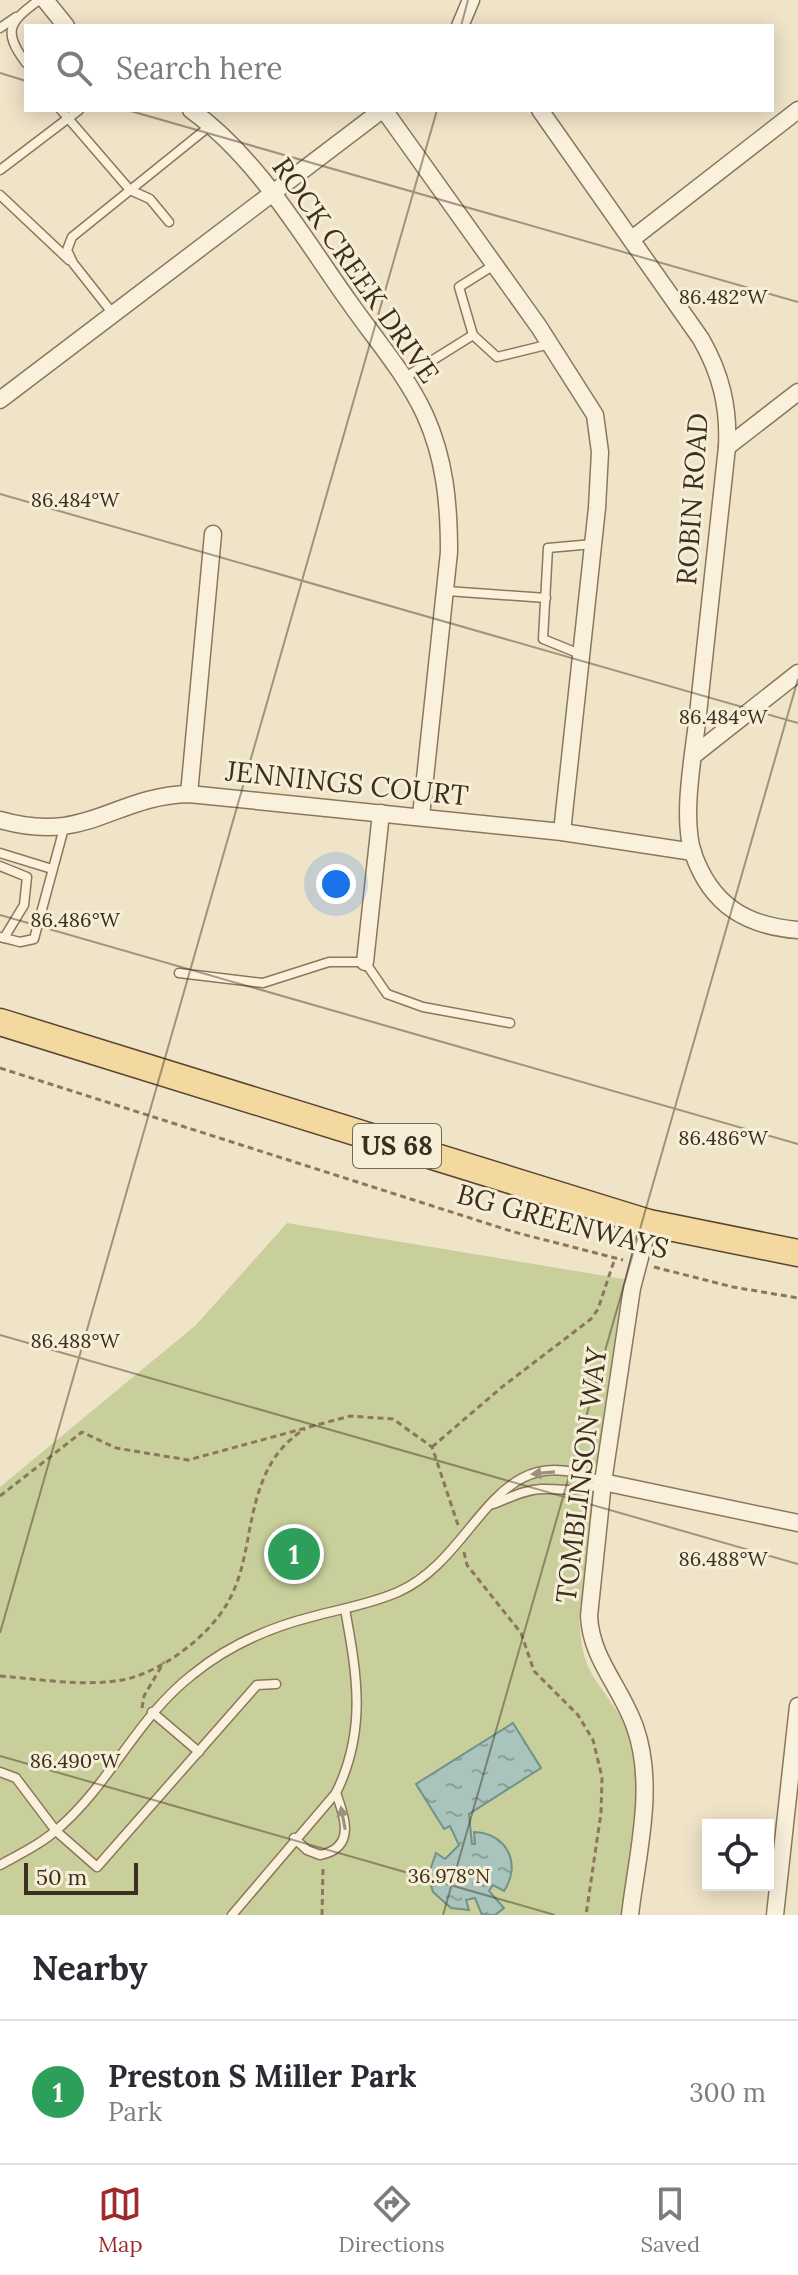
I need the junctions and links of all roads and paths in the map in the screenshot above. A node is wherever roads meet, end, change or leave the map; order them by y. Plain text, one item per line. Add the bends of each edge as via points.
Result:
1 (42, 0) edge
2 (18, 16) junction
3 (64, 24) edge
4 (0, 28) edge
5 (24, 60) edge
6 (798, 110) edge
7 (62, 112) edge
8 (77, 112) edge
9 (194, 112) edge
10 (380, 112) edge
11 (384, 112) edge
12 (541, 112) edge
13 (68, 120) junction
14 (211, 125) junction
15 (0, 170) edge
16 (130, 190) junction
17 (0, 195) edge
18 (272, 195) junction
19 (169, 222) dead end
20 (632, 239) junction
21 (73, 263) junction
22 (494, 265) junction
23 (114, 315) junction
24 (473, 335) junction
25 (551, 343) junction
26 (404, 379) junction
27 (798, 392) edge
28 (0, 400) edge
29 (727, 447) junction
30 (213, 534) dead end
31 (593, 544) junction
32 (447, 591) junction
33 (546, 598) junction
34 (581, 654) junction
35 (798, 673) edge
36 (694, 755) junction
37 (189, 794) junction
38 (381, 813) junction
39 (421, 816) junction
40 (0, 820) edge
41 (64, 828) junction
42 (562, 832) junction
43 (693, 852) junction
44 (0, 853) edge
45 (0, 866) edge
46 (52, 869) junction
47 (798, 930) edge
48 (2, 938) edge
49 (365, 962) junction
50 (179, 973) dead end
51 (0, 1022) edge
52 (510, 1023) dead end
53 (0, 1068) edge
54 (649, 1223) junction
55 (798, 1253) edge
56 (615, 1258) junction
57 (637, 1263) junction
58 (798, 1298) edge
59 (310, 1427) junction
60 (432, 1447) junction
61 (603, 1482) junction
62 (0, 1496) edge
63 (492, 1504) junction
64 (798, 1523) edge
65 (461, 1540) junction
66 (345, 1609) junction
67 (165, 1661) junction
68 (0, 1676) edge
69 (276, 1684) dead end
70 (798, 1706) edge
71 (142, 1708) dead end
72 (152, 1712) junction
73 (199, 1752) junction
74 (0, 1772) edge
75 (336, 1793) junction
76 (56, 1831) junction
77 (294, 1838) junction
78 (0, 1865) edge
79 (323, 1867) dead end
80 (232, 1915) edge
81 (322, 1915) edge
82 (586, 1915) edge
83 (630, 1915) edge
84 (775, 1915) edge

1 - 2 lane
1 - 3 street
2 - 4 lane
2 - 5 lane via 10,31 12,45
6 - 20 street
7 - 13 lane
8 - 13 lane
9 - 14 street, ROCK CREEK DRIVE
10 - 18 street
11 - 22 street
12 - 20 street, ROBIN ROAD
13 - 15 lane
13 - 16 lane
14 - 16 lane
14 - 18 street, ROCK CREEK DRIVE
16 - 19 lane via 150,199
16 - 21 lane via 72,237 67,250
17 - 21 lane
18 - 23 street
18 - 26 street, ROCK CREEK DRIVE
20 - 29 street, ROBIN ROAD via 711,356 726,404
21 - 23 lane
22 - 24 lane via 459,287
22 - 25 street
23 - 28 street
24 - 25 lane via 497,357
24 - 26 lane
25 - 31 street via 595,415 600,433
26 - 32 street, ROCK CREEK DRIVE via 424,413 444,472
27 - 29 street
29 - 36 street, ROBIN ROAD
30 - 37 street
31 - 33 lane via 548,548
31 - 34 street
32 - 33 lane
32 - 39 street, ROCK CREEK DRIVE
33 - 34 lane via 543,639
34 - 42 street
35 - 36 street
36 - 43 street, ROBIN ROAD via 689,817
37 - 38 street, JENNINGS COURT
37 - 41 street, JENNINGS COURT via 144,800
38 - 39 street, JENNINGS COURT
38 - 49 street
39 - 42 street, JENNINGS COURT
40 - 41 street, JENNINGS COURT
41 - 46 lane
42 - 43 street, JENNINGS COURT
43 - 47 street, ROBIN ROAD via 711,891 737,914 767,928
44 - 46 lane
45 - 48 lane via 27,877 24,905
46 - 48 lane via 34,939
49 - 50 lane via 329,962 263,983
49 - 52 lane via 387,994 423,1007
51 - 54 main road, US 68
53 - 56 path, BG GREENWAYS via 514,1232
54 - 55 main road, US 68
54 - 57 street, TOMBLINSON WAY
56 - 57 path, BG GREENWAYS
56 - 60 path via 591,1319
57 - 58 path, BG GREENWAYS
57 - 61 street, TOMBLINSON WAY
59 - 60 path via 350,1416 393,1419
59 - 62 path via 188,1460 116,1448 82,1432
59 - 67 path via 292,1437 266,1470 228,1603 213,1623
60 - 65 path
61 - 63 lane via 580,1492 522,1492
61 -> 63 lane via 582,1473 531,1473 499,1491
61 - 64 street
61 - 83 street, TOMBLINSON WAY via 590,1636 619,1690 643,1753 645,1788
63 - 65 lane
65 - 66 lane via 411,1586
65 - 82 path via 467,1565 521,1633 534,1671 578,1715 593,1740 602,1789
66 - 72 lane via 290,1623 229,1649 192,1674
66 - 75 lane via 359,1713 352,1753
67 - 68 path via 118,1681
67 - 71 path
69 - 73 lane via 257,1685
70 - 84 street
72 - 73 lane
72 - 76 lane
73 - 76 lane via 97,1867
74 - 76 lane via 16,1778
75 - 77 lane
77 -> 75 lane via 320,1855 339,1845 347,1821
76 - 78 lane
77 - 80 lane
79 - 81 path

